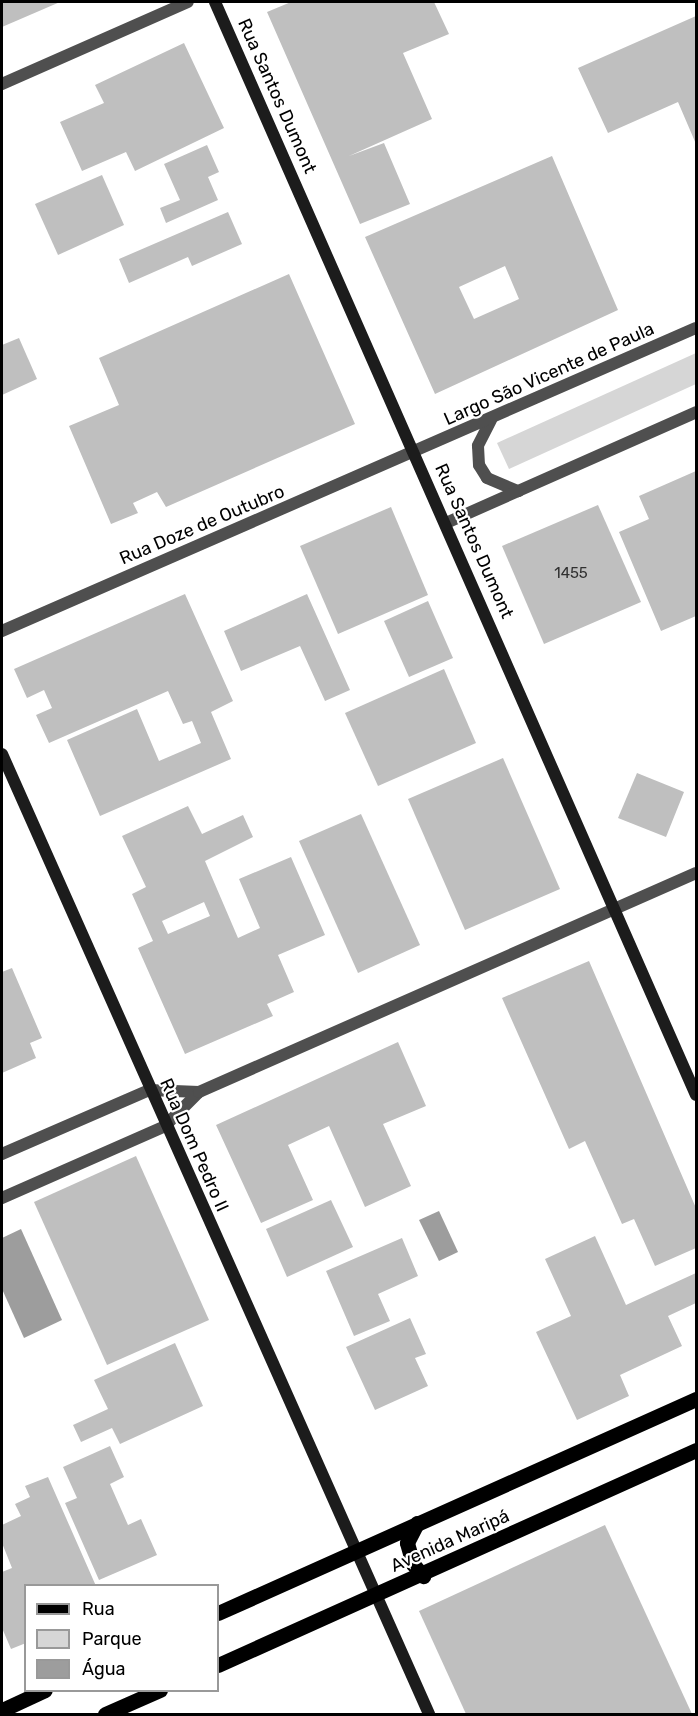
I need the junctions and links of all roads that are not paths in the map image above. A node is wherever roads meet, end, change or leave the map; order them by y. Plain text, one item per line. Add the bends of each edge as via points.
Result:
1 (188, 2) edge
2 (215, 2) edge
3 (2, 84) edge
4 (696, 328) edge
5 (696, 412) edge
6 (491, 420) junction
7 (416, 453) junction
8 (518, 491) junction
9 (446, 523) junction
10 (2, 632) edge
11 (2, 754) edge
12 (696, 873) edge
13 (615, 909) junction
14 (149, 1090) junction
15 (199, 1092) junction
16 (696, 1095) edge
17 (165, 1126) junction
18 (2, 1154) edge
19 (2, 1198) edge
20 (696, 1399) edge
21 (696, 1450) edge
22 (417, 1523) junction
23 (357, 1550) junction
24 (423, 1576) junction
25 (376, 1595) junction
26 (219, 1613) edge
27 (219, 1665) edge
28 (41, 1692) edge
29 (155, 1692) edge
30 (2, 1710) edge
31 (105, 1714) edge
32 (429, 1714) edge

1 - 3 street
2 - 7 street, Rua Santos Dumont
4 - 6 street, Largo São Vicente de Paula
5 - 8 street
6 - 7 street, Largo São Vicente de Paula
6 - 8 street via 478,446 479,465 492,481
7 - 9 street, Rua Santos Dumont
7 - 10 street, Rua Doze de Outubro
8 - 9 street
9 - 13 street, Rua Santos Dumont
11 - 14 street, Rua Dom Pedro II
12 - 13 street
13 - 15 street
13 - 16 street, Rua Santos Dumont
14 - 15 street
14 - 17 street, Rua Dom Pedro II
14 - 18 street
15 - 17 street
17 - 19 street
17 - 23 street, Rua Dom Pedro II
20 - 22 main road, Avenida Maripá
21 - 24 main road, Avenida Maripá
22 - 23 main road, Avenida Maripá
22 - 24 main road via 407,1543 413,1564
23 - 25 street, Rua Dom Pedro II
23 - 26 main road, Avenida Maripá
24 - 25 main road, Avenida Maripá
25 - 27 main road, Avenida Maripá
25 - 32 street
28 - 30 main road
29 - 31 main road

